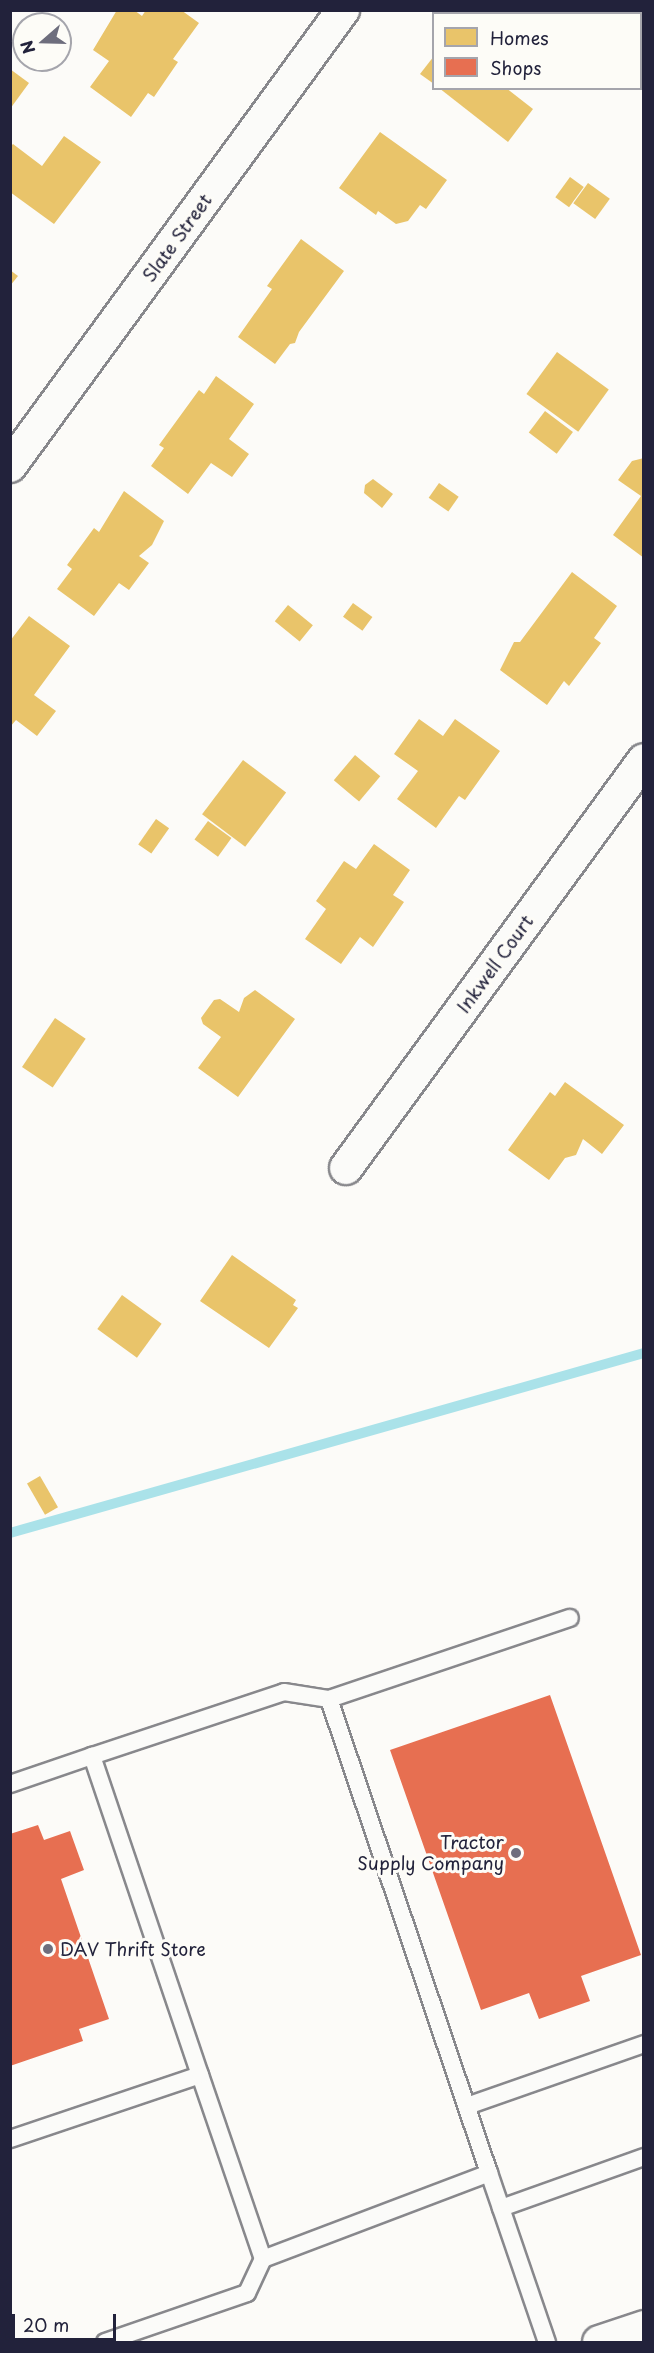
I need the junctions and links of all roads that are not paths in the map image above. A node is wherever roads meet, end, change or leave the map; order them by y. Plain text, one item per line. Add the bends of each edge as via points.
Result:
1 (343, 10) edge
2 (10, 466) edge
3 (644, 760) edge
4 (346, 1168) dead end
5 (570, 1618) dead end
6 (329, 1699) junction
7 (92, 1756) junction
8 (10, 1784) edge
9 (644, 2044) edge
10 (200, 2075) junction
11 (467, 2106) junction
12 (10, 2139) edge
13 (644, 2157) edge
14 (489, 2173) junction
15 (501, 2208) junction
16 (263, 2259) junction
17 (644, 2327) edge
18 (105, 2343) edge
19 (547, 2343) edge
20 (598, 2343) edge

1 - 2 street, Slate Street
3 - 4 street, Inkwell Court
5 - 6 lane
6 - 7 lane via 284,1692
6 - 11 lane
7 - 8 lane
7 - 10 lane
9 - 11 lane
10 - 12 lane
10 - 16 lane
11 - 14 lane
13 - 15 lane
14 - 15 lane
14 - 16 lane
15 - 19 lane
16 - 18 lane via 247,2293
17 - 20 main road

